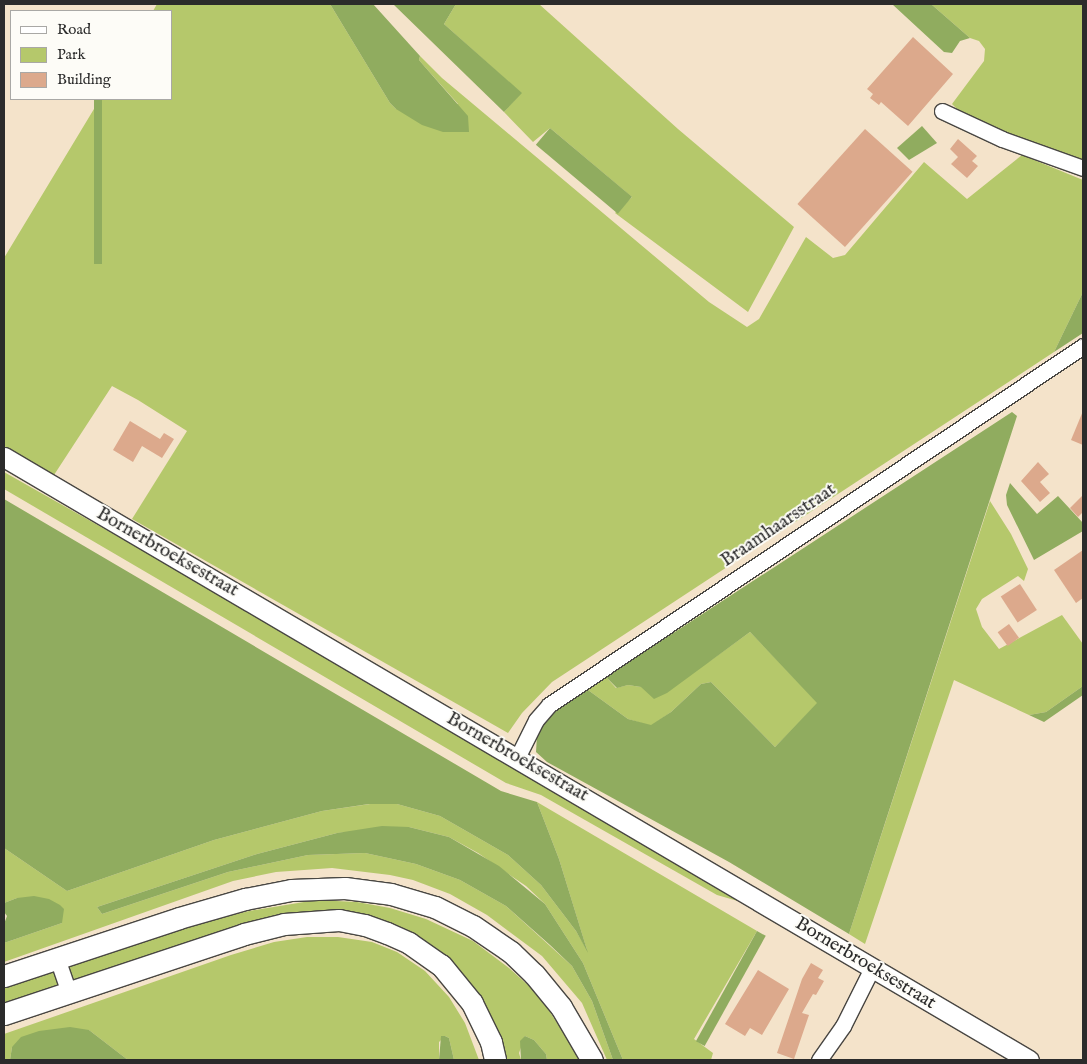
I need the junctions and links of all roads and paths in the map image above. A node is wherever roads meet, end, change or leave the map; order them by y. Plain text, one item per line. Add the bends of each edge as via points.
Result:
1 (942, 111) dead end
2 (1083, 168) edge
3 (1083, 346) edge
4 (4, 457) edge
5 (517, 758) junction
6 (57, 958) junction
7 (872, 968) junction
8 (4, 976) edge
9 (69, 992) junction
10 (4, 1014) edge
11 (495, 1060) edge
12 (592, 1060) edge
13 (819, 1060) edge
14 (1029, 1060) edge

1 - 2 street via 1002,139
3 - 5 street, Braamhaarsstraat via 550,705 536,720
4 - 5 main road, Bornerbroeksestraat
5 - 7 main road, Bornerbroeksestraat
6 - 8 highway
6 - 9 street
6 - 12 highway via 179,918 291,890 345,888 391,894 465,922 511,952 561,1006
7 - 13 street via 843,1026
7 - 14 main road, Bornerbroeksestraat
9 - 10 highway
9 - 11 highway via 244,934 284,924 339,920 387,933 409,943 441,965 472,1003 491,1042

